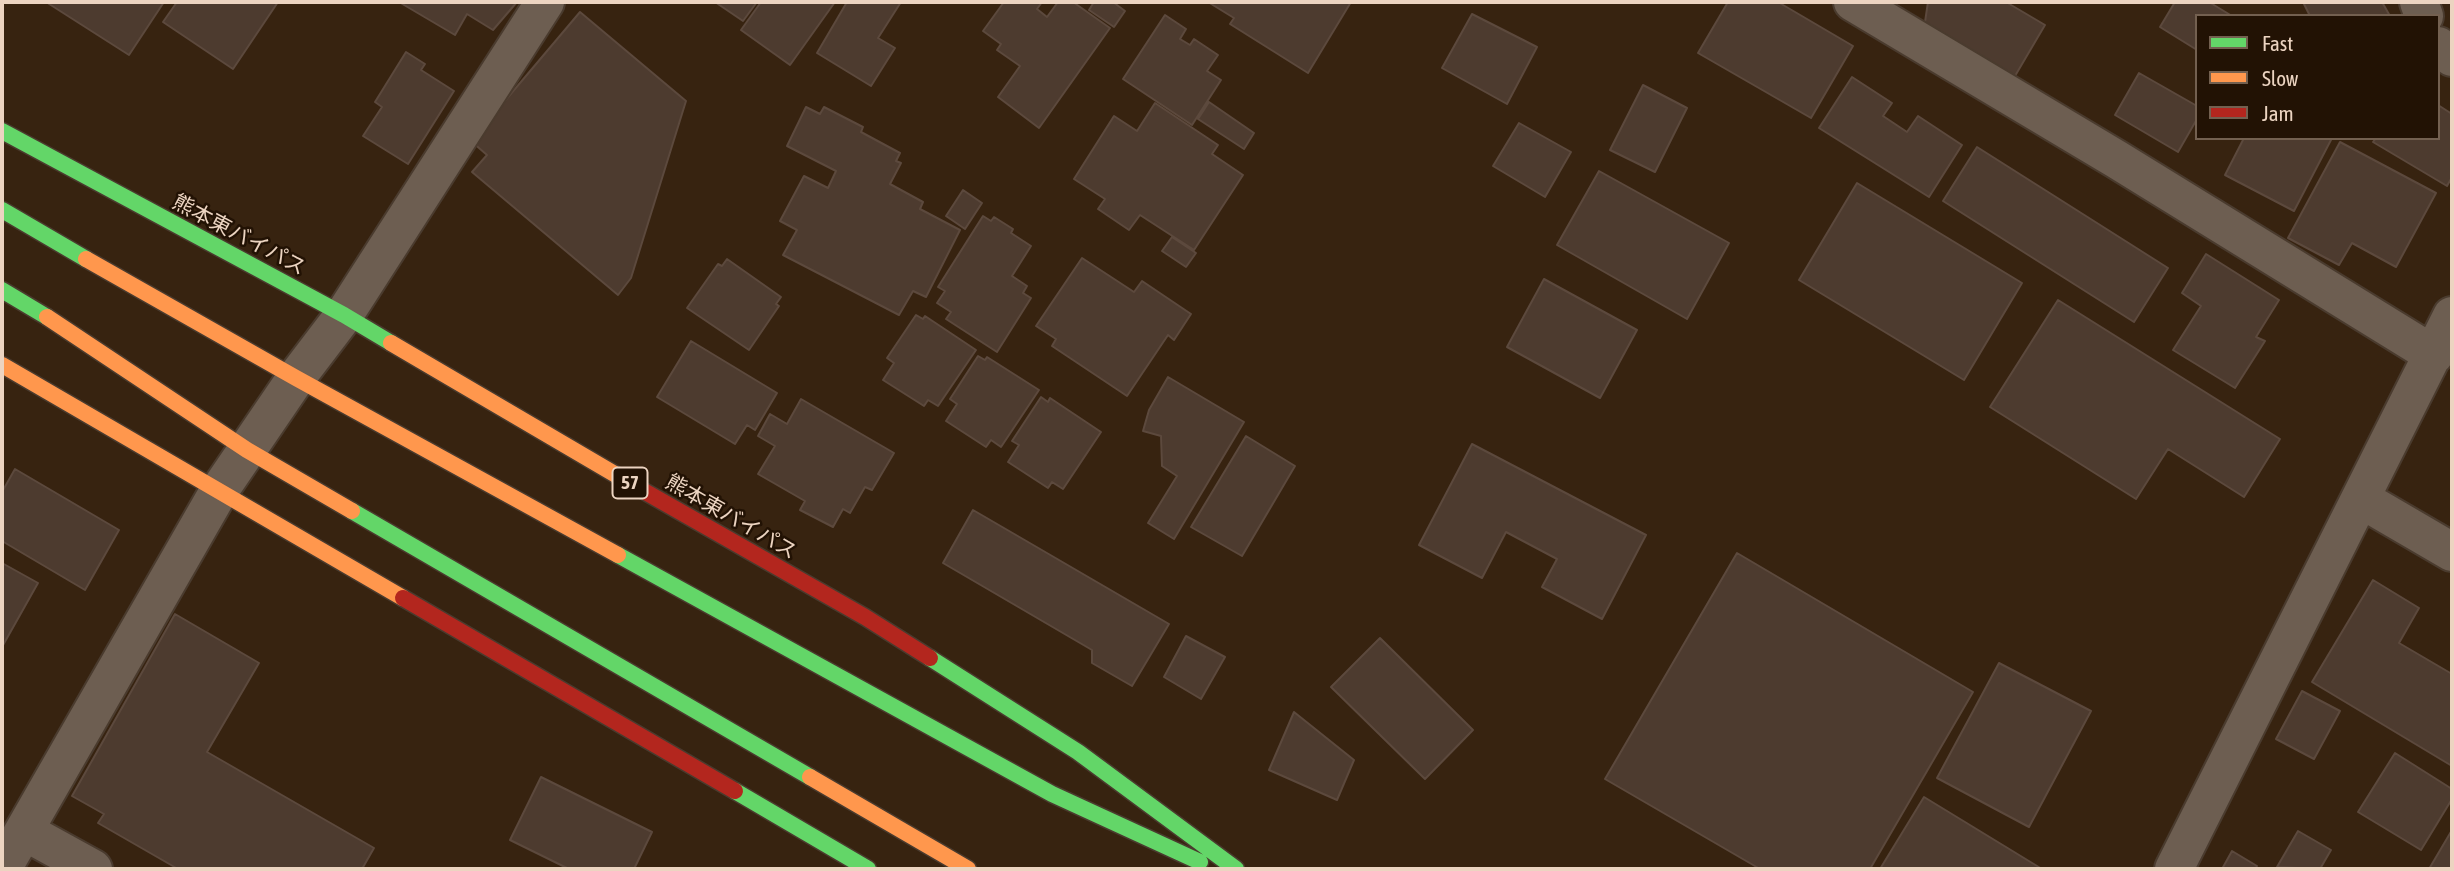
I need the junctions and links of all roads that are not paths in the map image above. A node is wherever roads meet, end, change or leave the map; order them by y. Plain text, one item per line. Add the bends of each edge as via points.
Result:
1 (545, 2) edge
2 (1853, 2) edge
3 (2, 131) edge
4 (2, 210) edge
5 (2, 290) edge
6 (344, 315) junction
7 (2452, 316) edge
8 (2434, 355) junction
9 (2, 365) edge
10 (296, 378) junction
11 (247, 450) junction
12 (219, 491) junction
13 (2361, 499) junction
14 (2452, 552) edge
15 (24, 831) junction
16 (2, 869) edge
17 (93, 869) edge
18 (867, 869) edge
19 (968, 869) edge
20 (1214, 869) edge
21 (1236, 869) edge
22 (2174, 869) edge

1 - 6 street
2 - 8 street
3 - 6 main road, 熊本東バイパス / 57
4 - 10 main road
5 - 11 main road
6 - 10 street
6 - 21 main road, 熊本東バイパス / 57 via 865,617 1079,752
7 - 8 street
8 - 13 street
9 - 12 main road
10 - 11 street
10 - 20 main road via 1052,794
11 - 12 street
11 - 19 main road
12 - 15 street
12 - 18 main road
13 - 14 street
13 - 22 street
15 - 16 street
15 - 17 street

